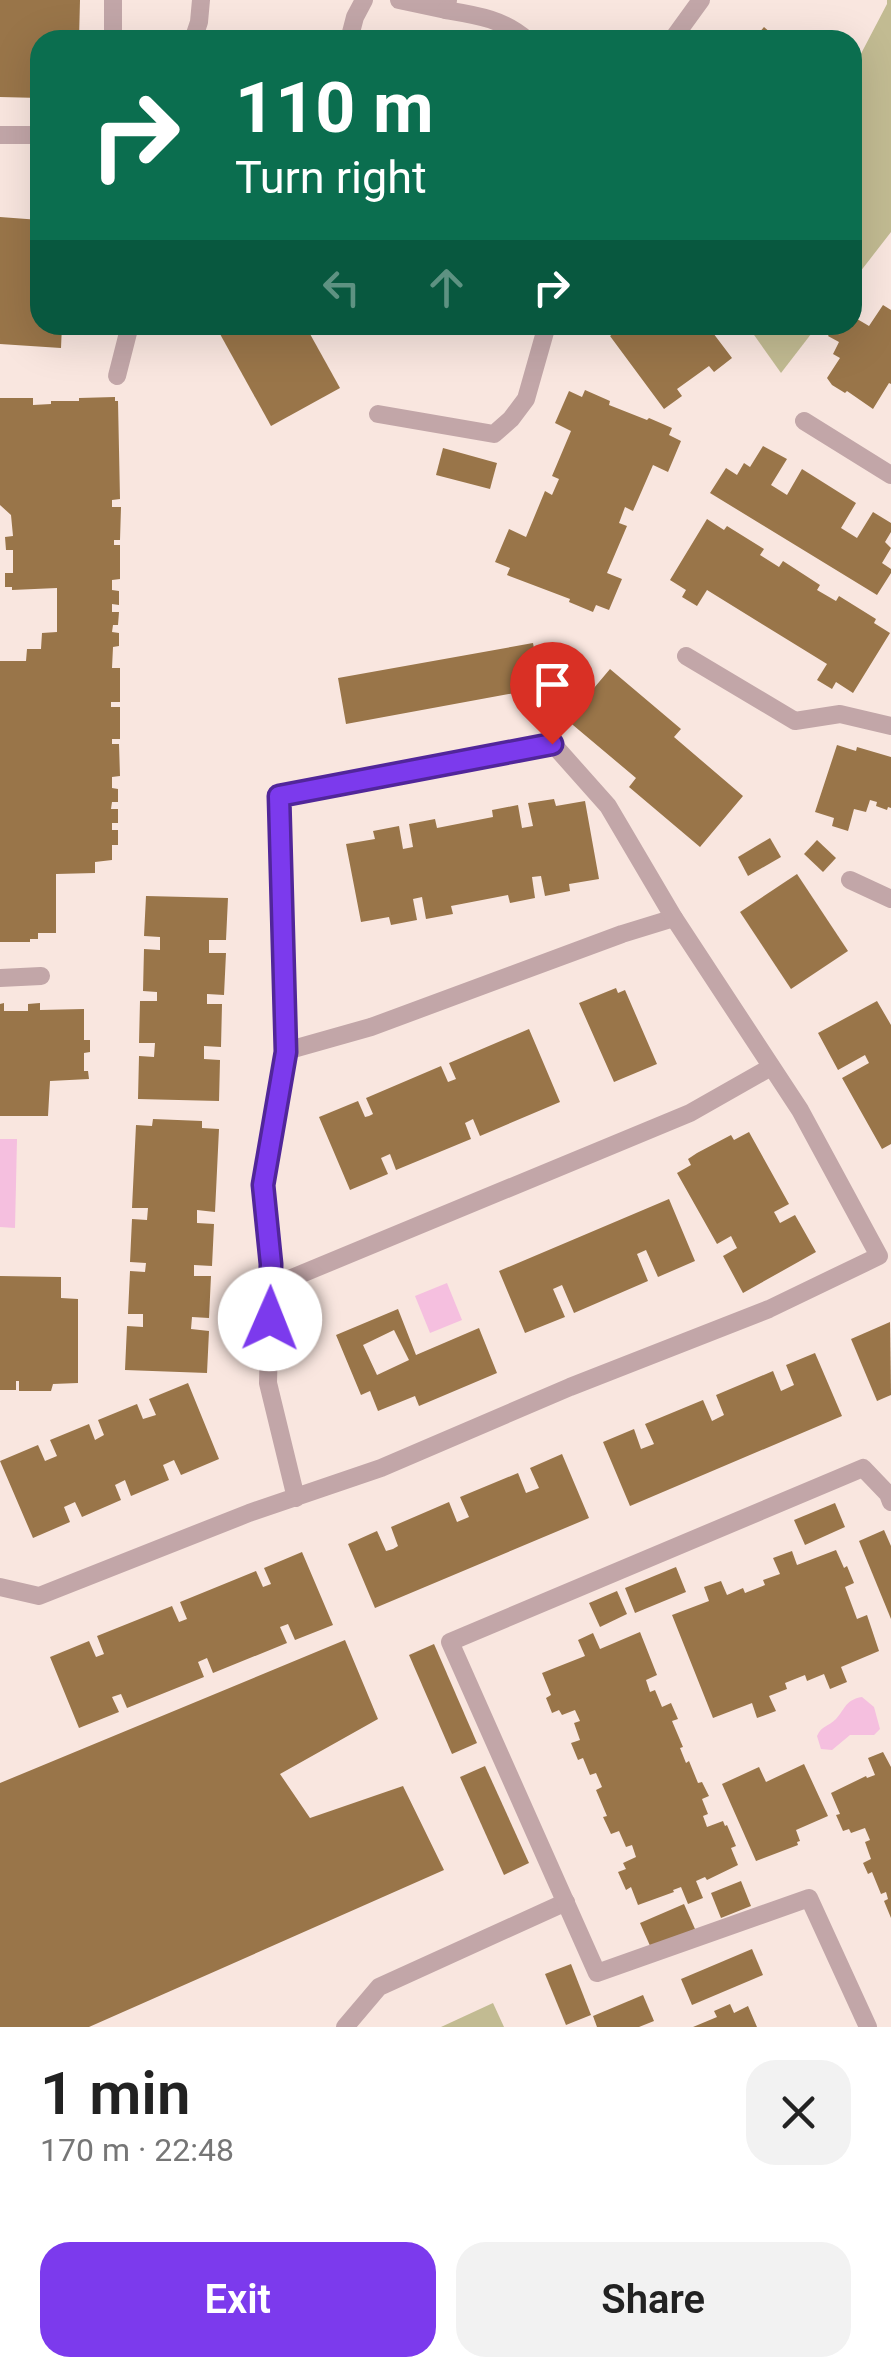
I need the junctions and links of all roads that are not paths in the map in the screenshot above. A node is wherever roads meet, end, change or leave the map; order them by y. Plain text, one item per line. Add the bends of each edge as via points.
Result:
1 (112, 0) edge
2 (201, 0) edge
3 (364, 0) edge
4 (399, 0) edge
5 (701, 0) edge
6 (448, 5) edge
7 (112, 30) edge
8 (196, 30) edge
9 (352, 30) edge
10 (515, 30) edge
11 (679, 30) edge
12 (0, 135) edge
13 (30, 135) edge
14 (127, 335) edge
15 (544, 335) edge
16 (117, 376) dead end
17 (378, 414) dead end
18 (804, 421) dead end
19 (891, 475) edge
20 (686, 656) dead end
21 (891, 726) edge
22 (850, 880) dead end
23 (891, 899) edge
24 (674, 918) junction
25 (41, 976) dead end
26 (0, 978) edge
27 (286, 1052) junction
28 (770, 1067) junction
29 (270, 1287) junction
30 (296, 1498) junction
31 (891, 1502) edge
32 (0, 1587) edge
33 (566, 1902) junction
34 (345, 2027) edge
35 (868, 2027) edge

1 - 7 lane
2 - 8 lane
3 - 9 lane
4 - 6 lane
5 - 11 lane
6 - 10 lane
12 - 13 lane
14 - 16 lane
15 - 17 lane via 526,399 494,434
18 - 19 lane
20 - 21 lane via 794,721 840,714
22 - 23 lane
24 - 27 lane
24 - 27 lane via 608,806 552,744 279,796
24 - 28 lane
25 - 26 lane
27 - 29 lane via 263,1185
28 - 29 lane via 690,1114
28 - 30 lane via 879,1256 769,1309
29 - 30 lane via 268,1383
30 - 32 lane via 39,1596
31 - 33 lane via 862,1468 450,1642
33 - 34 lane via 380,1987
33 - 35 lane via 598,1973 809,1898

